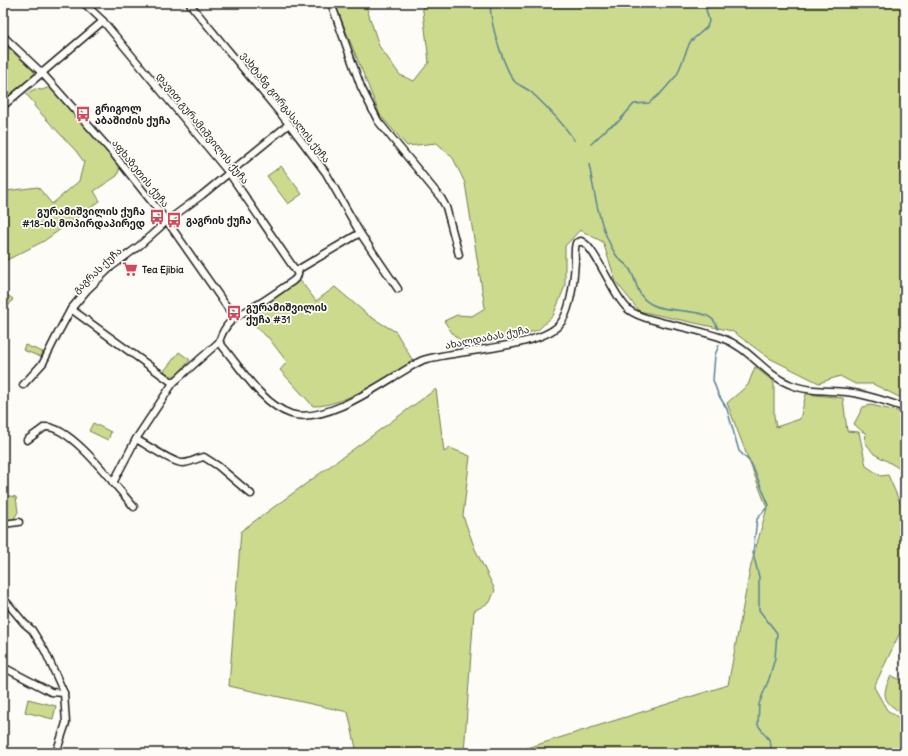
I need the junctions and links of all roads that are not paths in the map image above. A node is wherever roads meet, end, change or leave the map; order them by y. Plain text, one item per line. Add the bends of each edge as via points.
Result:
1 (84, 3) edge
2 (189, 3) edge
3 (331, 3) edge
4 (103, 22) junction
5 (3, 36) edge
6 (43, 74) junction
7 (3, 106) edge
8 (289, 124) junction
9 (229, 173) junction
10 (167, 221) junction
11 (360, 233) junction
12 (459, 255) dead end
13 (298, 274) junction
14 (398, 289) dead end
15 (71, 310) junction
16 (234, 317) junction
17 (219, 342) junction
18 (173, 383) junction
19 (23, 385) dead end
20 (905, 408) edge
21 (136, 439) junction
22 (27, 440) dead end
23 (113, 483) junction
24 (251, 494) dead end
25 (134, 507) dead end
26 (19, 522) dead end
27 (3, 524) edge
28 (3, 598) edge
29 (3, 667) edge
30 (64, 693) junction
31 (56, 753) edge

1 - 4 street, დავით გურამიშვილის ქუჩა
2 - 8 street, ვახტანგ გორგასალის ქუჩა
3 - 12 street via 373,113 443,202
4 - 6 street
4 - 9 street, დავით გურამიშვილის ქუჩა
5 - 6 street, აფხაზეთის ქუჩა
6 - 7 street
6 - 10 street, აფხაზეთის ქუჩა via 112,152
8 - 9 street, გაგრას ქუჩა
8 - 11 street, ვახტანგ გორგასალის ქუჩა via 326,173
9 - 10 street, გაგრას ქუჩა
9 - 13 street, დავით გურამიშვილის ქუჩა
10 - 15 street, გაგრას ქუჩა via 87,290
10 - 16 street, აფხაზეთის ქუჩა
11 - 13 street via 299,269
11 - 14 street, ვახტანგ გორგასალის ქუჩა
13 - 16 street via 296,279
15 - 18 street
15 - 19 street, გაგრას ქუჩა via 43,363
16 - 17 street via 225,328
17 - 18 street
17 - 20 street, ახალდაბას ქუჩა via 260,392 270,402 291,414 308,415 338,408 422,360 511,344 546,335 555,330 566,316 570,305 575,247 576,243 581,241 588,247 629,310 642,317 734,343 789,384 807,390 848,392
18 - 21 street
21 - 23 street
21 - 24 street via 178,463 204,457
22 - 23 street via 45,426 59,429 85,450
23 - 25 street
26 - 27 street
28 - 30 street via 32,630 45,651
29 - 30 street via 51,692
30 - 31 street via 66,723

